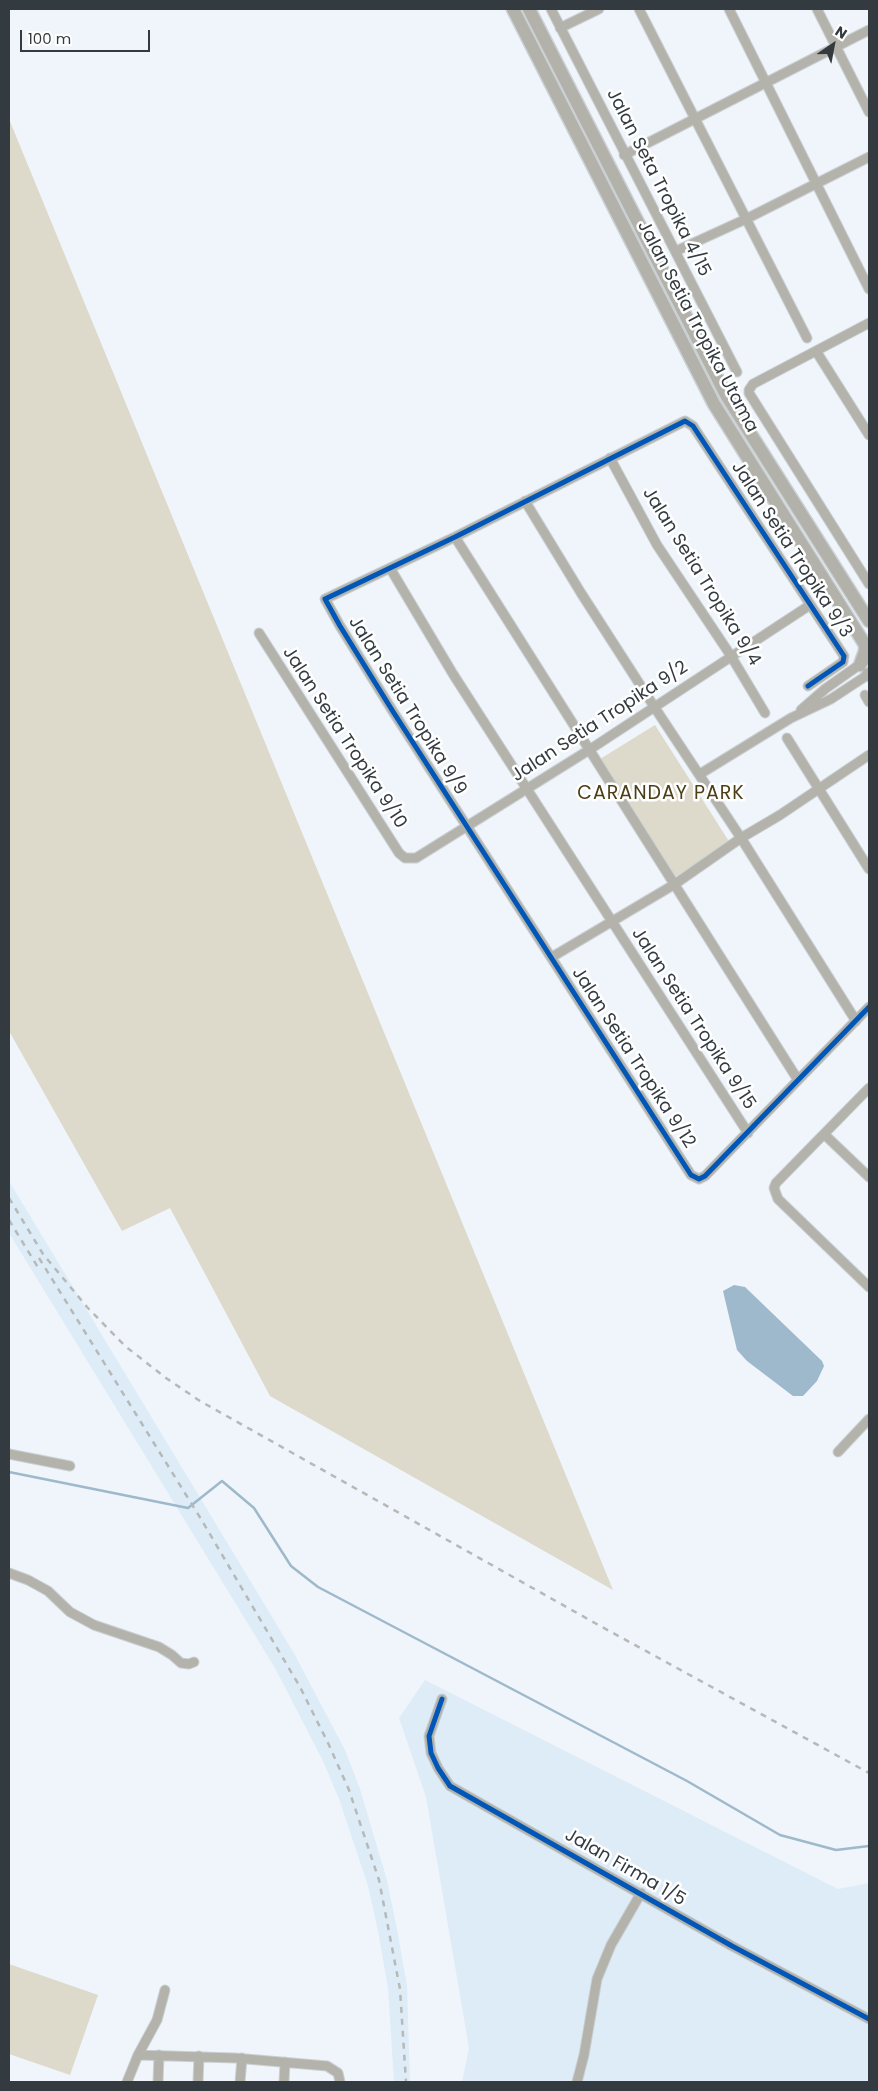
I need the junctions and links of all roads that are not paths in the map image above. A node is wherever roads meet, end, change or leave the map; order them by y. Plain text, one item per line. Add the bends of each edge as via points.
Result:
1 (513, 9) edge
2 (528, 9) edge
3 (550, 9) edge
4 (599, 9) edge
5 (639, 9) edge
6 (729, 9) edge
7 (817, 9) edge
8 (560, 28) junction
9 (869, 30) edge
10 (836, 47) junction
11 (766, 83) junction
12 (869, 112) edge
13 (695, 120) junction
14 (624, 155) junction
15 (869, 157) edge
16 (817, 183) junction
17 (746, 219) junction
18 (676, 251) junction
19 (869, 289) edge
20 (869, 323) edge
21 (807, 338) dead end
22 (816, 351) junction
23 (737, 372) dead end
24 (869, 435) edge
25 (610, 458) junction
26 (525, 501) junction
27 (455, 537) junction
28 (390, 568) junction
29 (868, 579) edge
30 (810, 605) junction
31 (869, 621) edge
32 (259, 632) dead end
33 (867, 648) edge
34 (731, 656) junction
35 (867, 669) edge
36 (848, 674) junction
37 (855, 684) junction
38 (808, 686) dead end
39 (654, 708) junction
40 (765, 713) dead end
41 (791, 718) junction
42 (787, 738) dead end
43 (589, 750) junction
44 (869, 755) edge
45 (700, 774) junction
46 (819, 788) junction
47 (527, 789) junction
48 (467, 828) junction
49 (741, 838) junction
50 (405, 858) joint
51 (869, 869) edge
52 (675, 884) junction
53 (612, 922) junction
54 (552, 957) junction
55 (869, 1007) edge
56 (856, 1021) junction
57 (798, 1080) junction
58 (869, 1088) edge
59 (748, 1133) junction
60 (824, 1134) junction
61 (869, 1177) edge
62 (869, 1287) edge
63 (869, 1419) edge
64 (838, 1452) dead end
65 (9, 1454) edge
66 (70, 1466) dead end
67 (9, 1573) edge
68 (194, 1662) dead end
69 (442, 1699) dead end
70 (641, 1893) junction
71 (165, 1990) dead end
72 (869, 2019) edge
73 (138, 2055) junction
74 (159, 2055) junction
75 (199, 2056) junction
76 (242, 2058) junction
77 (285, 2062) junction
78 (127, 2082) edge
79 (158, 2082) edge
80 (198, 2082) edge
81 (240, 2082) edge
82 (284, 2082) edge
83 (340, 2082) edge
84 (577, 2082) edge

1 - 33 main road, Jalan Setia Tropika Utama via 714,404
2 - 31 main road, Jalan Setia Tropika Utama via 726,395
3 - 8 street, Jalan Seta Tropika 4/15
4 - 8 street
5 - 13 street
6 - 11 street
7 - 10 street
8 - 14 street, Jalan Seta Tropika 4/15
9 - 10 street
10 - 11 street
10 - 12 street
11 - 13 street
11 - 16 street
13 - 14 street
13 - 17 street
14 - 18 street, Jalan Seta Tropika 4/15
15 - 16 street
16 - 17 street
16 - 19 street
17 - 18 street
17 - 21 street
18 - 23 street, Jalan Seta Tropika 4/15
20 - 22 street
22 - 24 street
22 - 29 street via 752,384 750,393
25 - 26 street
25 - 30 street, Jalan Setia Tropika 9/3 via 685,421 693,426
25 - 34 street, Jalan Setia Tropika 9/4 via 657,545
26 - 27 street
26 - 39 street
27 - 28 street
27 - 43 street
28 - 47 street, Jalan Setia Tropika 9/15
28 - 48 street, Jalan Setia Tropika 9/9 via 325,599
30 - 34 street, Jalan Setia Tropika 9/2
30 - 38 street, Jalan Setia Tropika 9/3 via 845,658
32 - 50 street, Jalan Setia Tropika 9/10
33 - 35 main road
34 - 39 street, Jalan Setia Tropika 9/2
34 - 40 street, Jalan Setia Tropika 9/4
35 - 36 street
35 - 37 street
36 - 37 street
36 - 41 street
37 - 41 street
39 - 43 street, Jalan Setia Tropika 9/2
39 - 45 street
41 - 45 street
42 - 46 street
43 - 47 street, Jalan Setia Tropika 9/2
43 - 52 street
44 - 46 street
45 - 49 street
46 - 49 street
46 - 51 street
47 - 48 street, Jalan Setia Tropika 9/2
47 - 53 street, Jalan Setia Tropika 9/15
48 - 50 street, Jalan Setia Tropika 9/2 via 416,858
48 - 54 street, Jalan Setia Tropika 9/9
49 - 52 street
49 - 56 street
52 - 53 street
52 - 57 street
53 - 54 street
53 - 59 street, Jalan Setia Tropika 9/15
54 - 59 street, Jalan Setia Tropika 9/12 via 691,1174 699,1179 705,1176
55 - 56 street
56 - 57 street
57 - 59 street
58 - 60 street
60 - 61 street
60 - 62 street via 776,1183 775,1194
63 - 64 street
65 - 66 street
67 - 68 street via 28,1580 48,1592 70,1612 94,1624 158,1647 181,1663
69 - 70 street, Jalan Firma 1/5 via 428,1736 431,1753 450,1786
70 - 72 street, Jalan Firma 1/5
70 - 84 street via 611,1945 597,1979
71 - 73 street via 157,2020
73 - 74 street
73 - 78 street
74 - 75 street
74 - 79 street
75 - 76 street
75 - 80 street
76 - 77 street
76 - 81 street
77 - 82 street
77 - 83 street via 331,2067 338,2073

